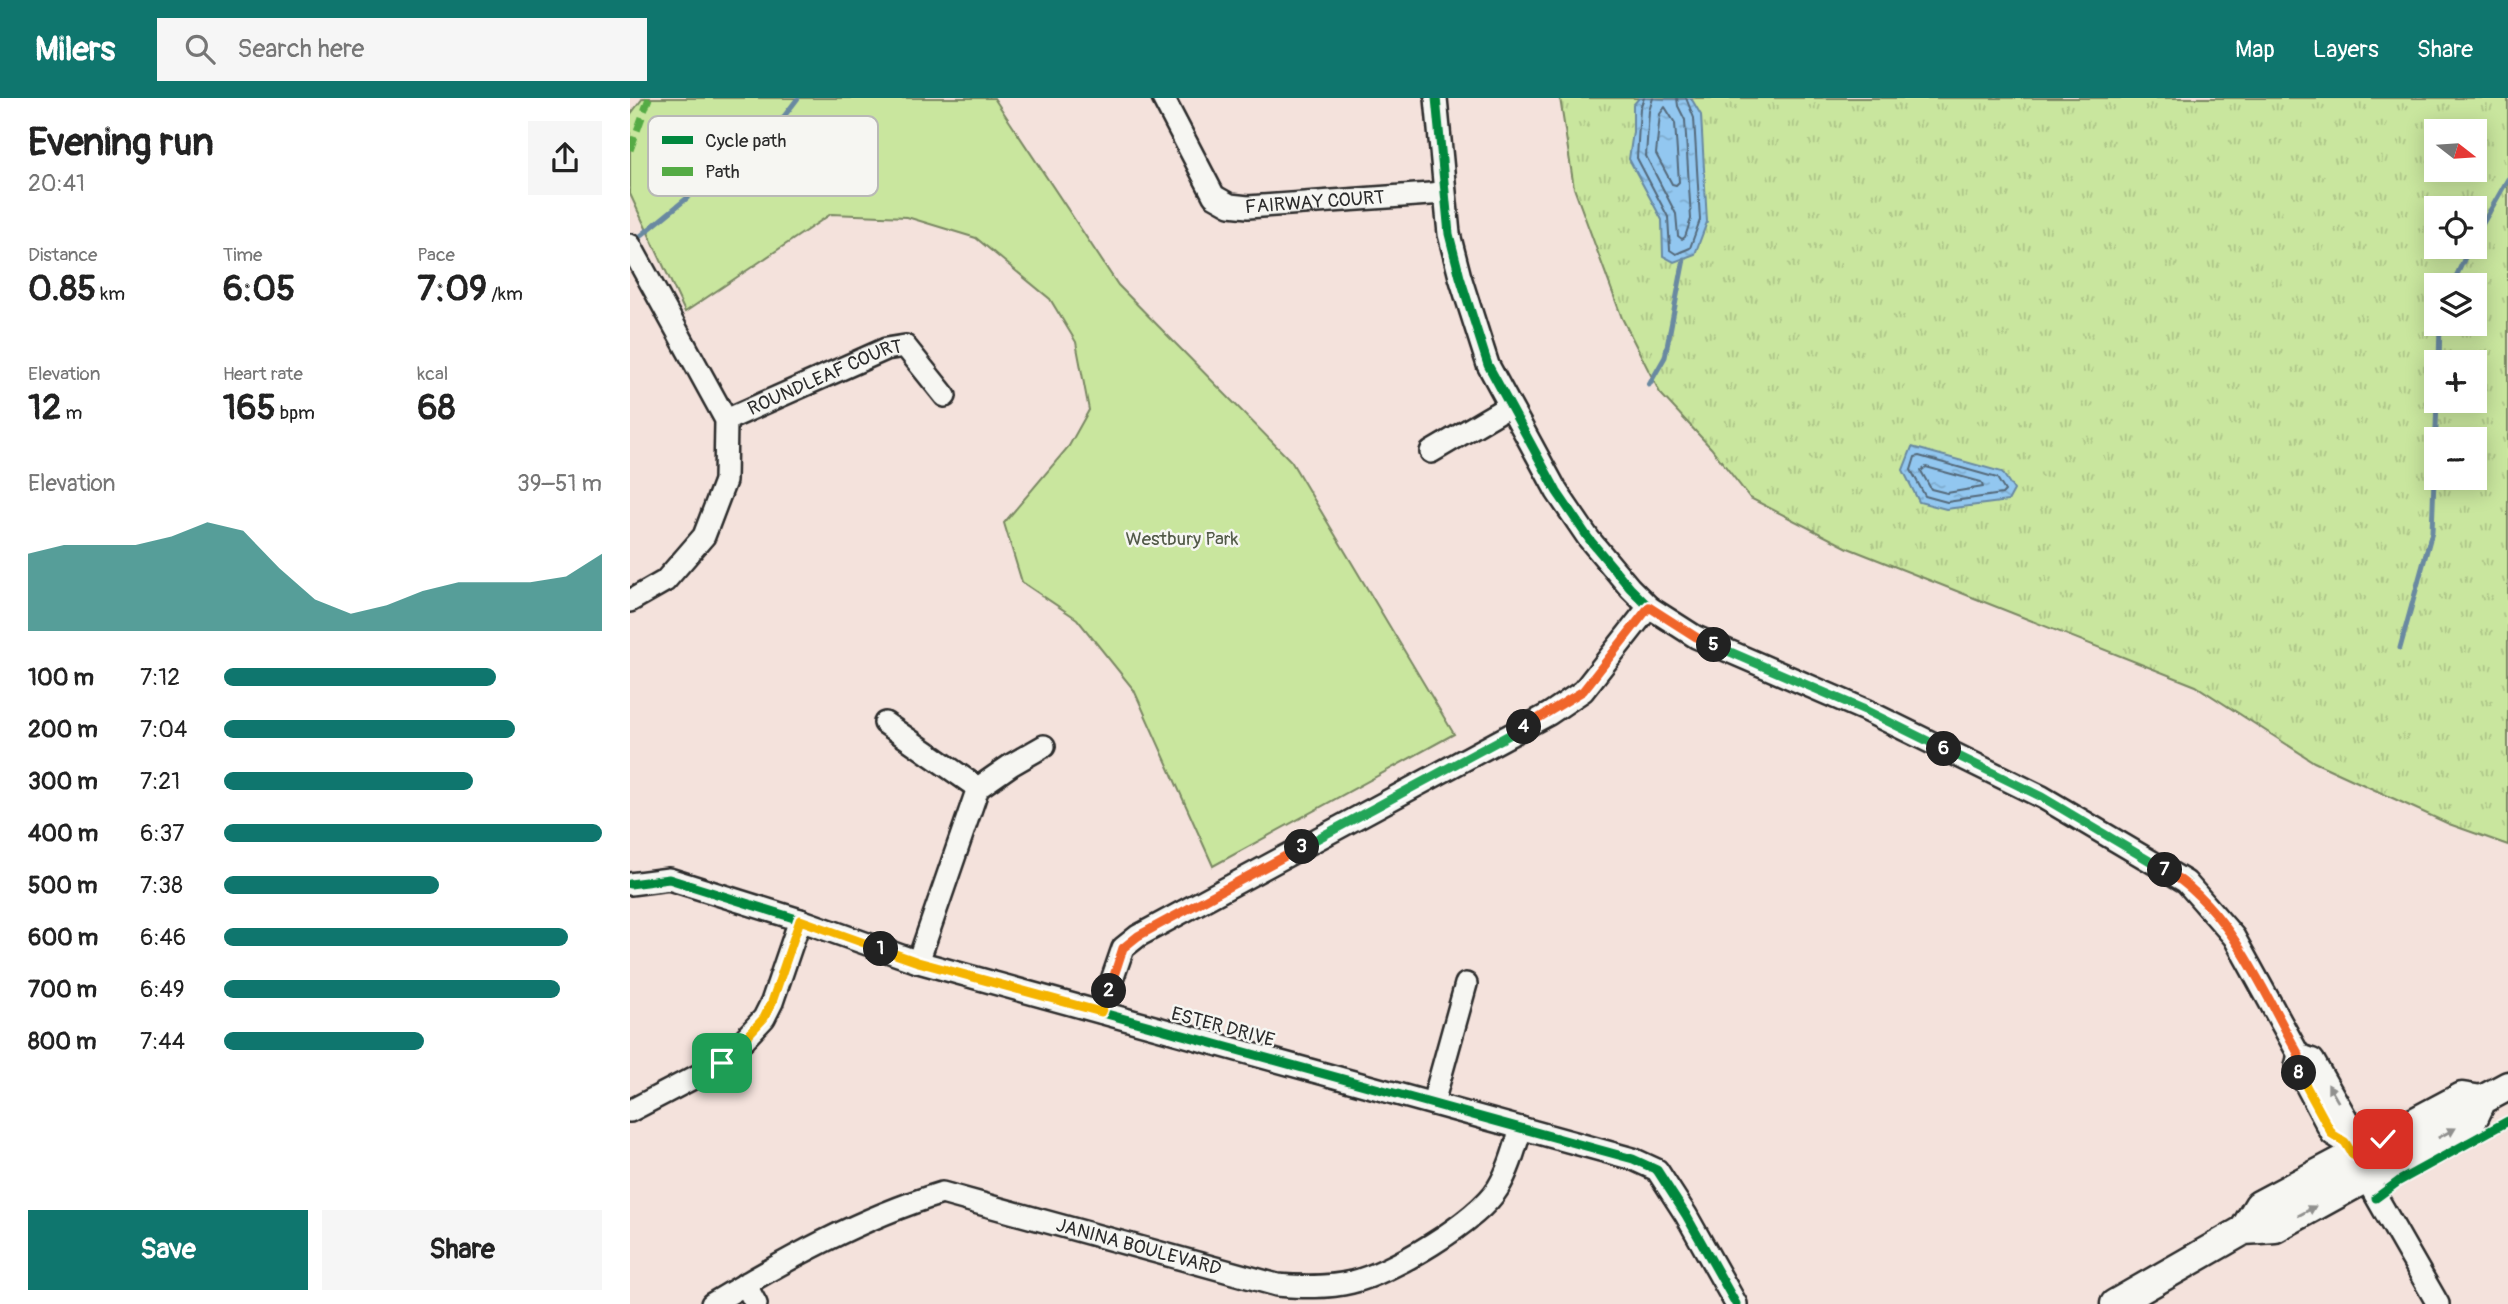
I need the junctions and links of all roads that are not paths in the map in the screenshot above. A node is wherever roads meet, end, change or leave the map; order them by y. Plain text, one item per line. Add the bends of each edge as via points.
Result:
1 (1163, 98) edge
2 (1436, 98) edge
3 (1444, 193) junction
4 (630, 244) edge
5 (945, 396) dead end
6 (1509, 406) junction
7 (726, 420) junction
8 (1431, 452) dead end
9 (630, 601) edge
10 (1649, 607) junction
11 (885, 723) dead end
12 (1044, 746) dead end
13 (978, 788) junction
14 (630, 884) edge
15 (800, 920) junction
16 (918, 962) junction
17 (1466, 984) dead end
18 (1101, 1012) junction
19 (2508, 1086) edge
20 (1433, 1103) junction
21 (630, 1111) edge
22 (1521, 1128) junction
23 (2355, 1158) junction
24 (745, 1284) junction
25 (1332, 1295) edge
26 (712, 1304) edge
27 (756, 1304) edge
28 (1736, 1304) edge
29 (2115, 1304) edge
30 (2438, 1304) edge

1 - 3 street, FAIRWAY COURT via 1214,196 1230,205
2 - 3 street
3 - 6 street via 1460,277 1488,365
4 - 7 street
5 - 7 street, ROUNDLEAF COURT via 905,346 886,349
6 - 8 street
6 - 10 street via 1589,539
7 - 9 street via 725,481 705,536 665,580
10 - 18 street via 1583,691 1549,714 1138,936 1123,948
10 - 23 street via 1696,637 1865,710 2042,797 2186,881 2234,937 2299,1055 2313,1060 2350,1122
11 - 13 street
12 - 13 street
13 - 16 street
14 - 15 street, ESTER DRIVE via 669,879
15 - 16 street, ESTER DRIVE
15 - 21 street via 764,1018 722,1063
16 - 18 street, ESTER DRIVE
17 - 20 street
18 - 20 street, ESTER DRIVE
19 - 23 main road via 2482,1100 2473,1119
20 - 22 street, ESTER DRIVE
22 - 25 street, JANINA BOULEVARD via 1498,1188 1480,1210 1386,1270
22 - 28 street, ESTER DRIVE via 1633,1158 1657,1170
23 - 29 main road via 2275,1228 2244,1230
23 - 30 street
24 - 25 street, JANINA BOULEVARD via 813,1245 942,1193 1277,1285
24 - 26 street, JANINA BOULEVARD
24 - 27 street

